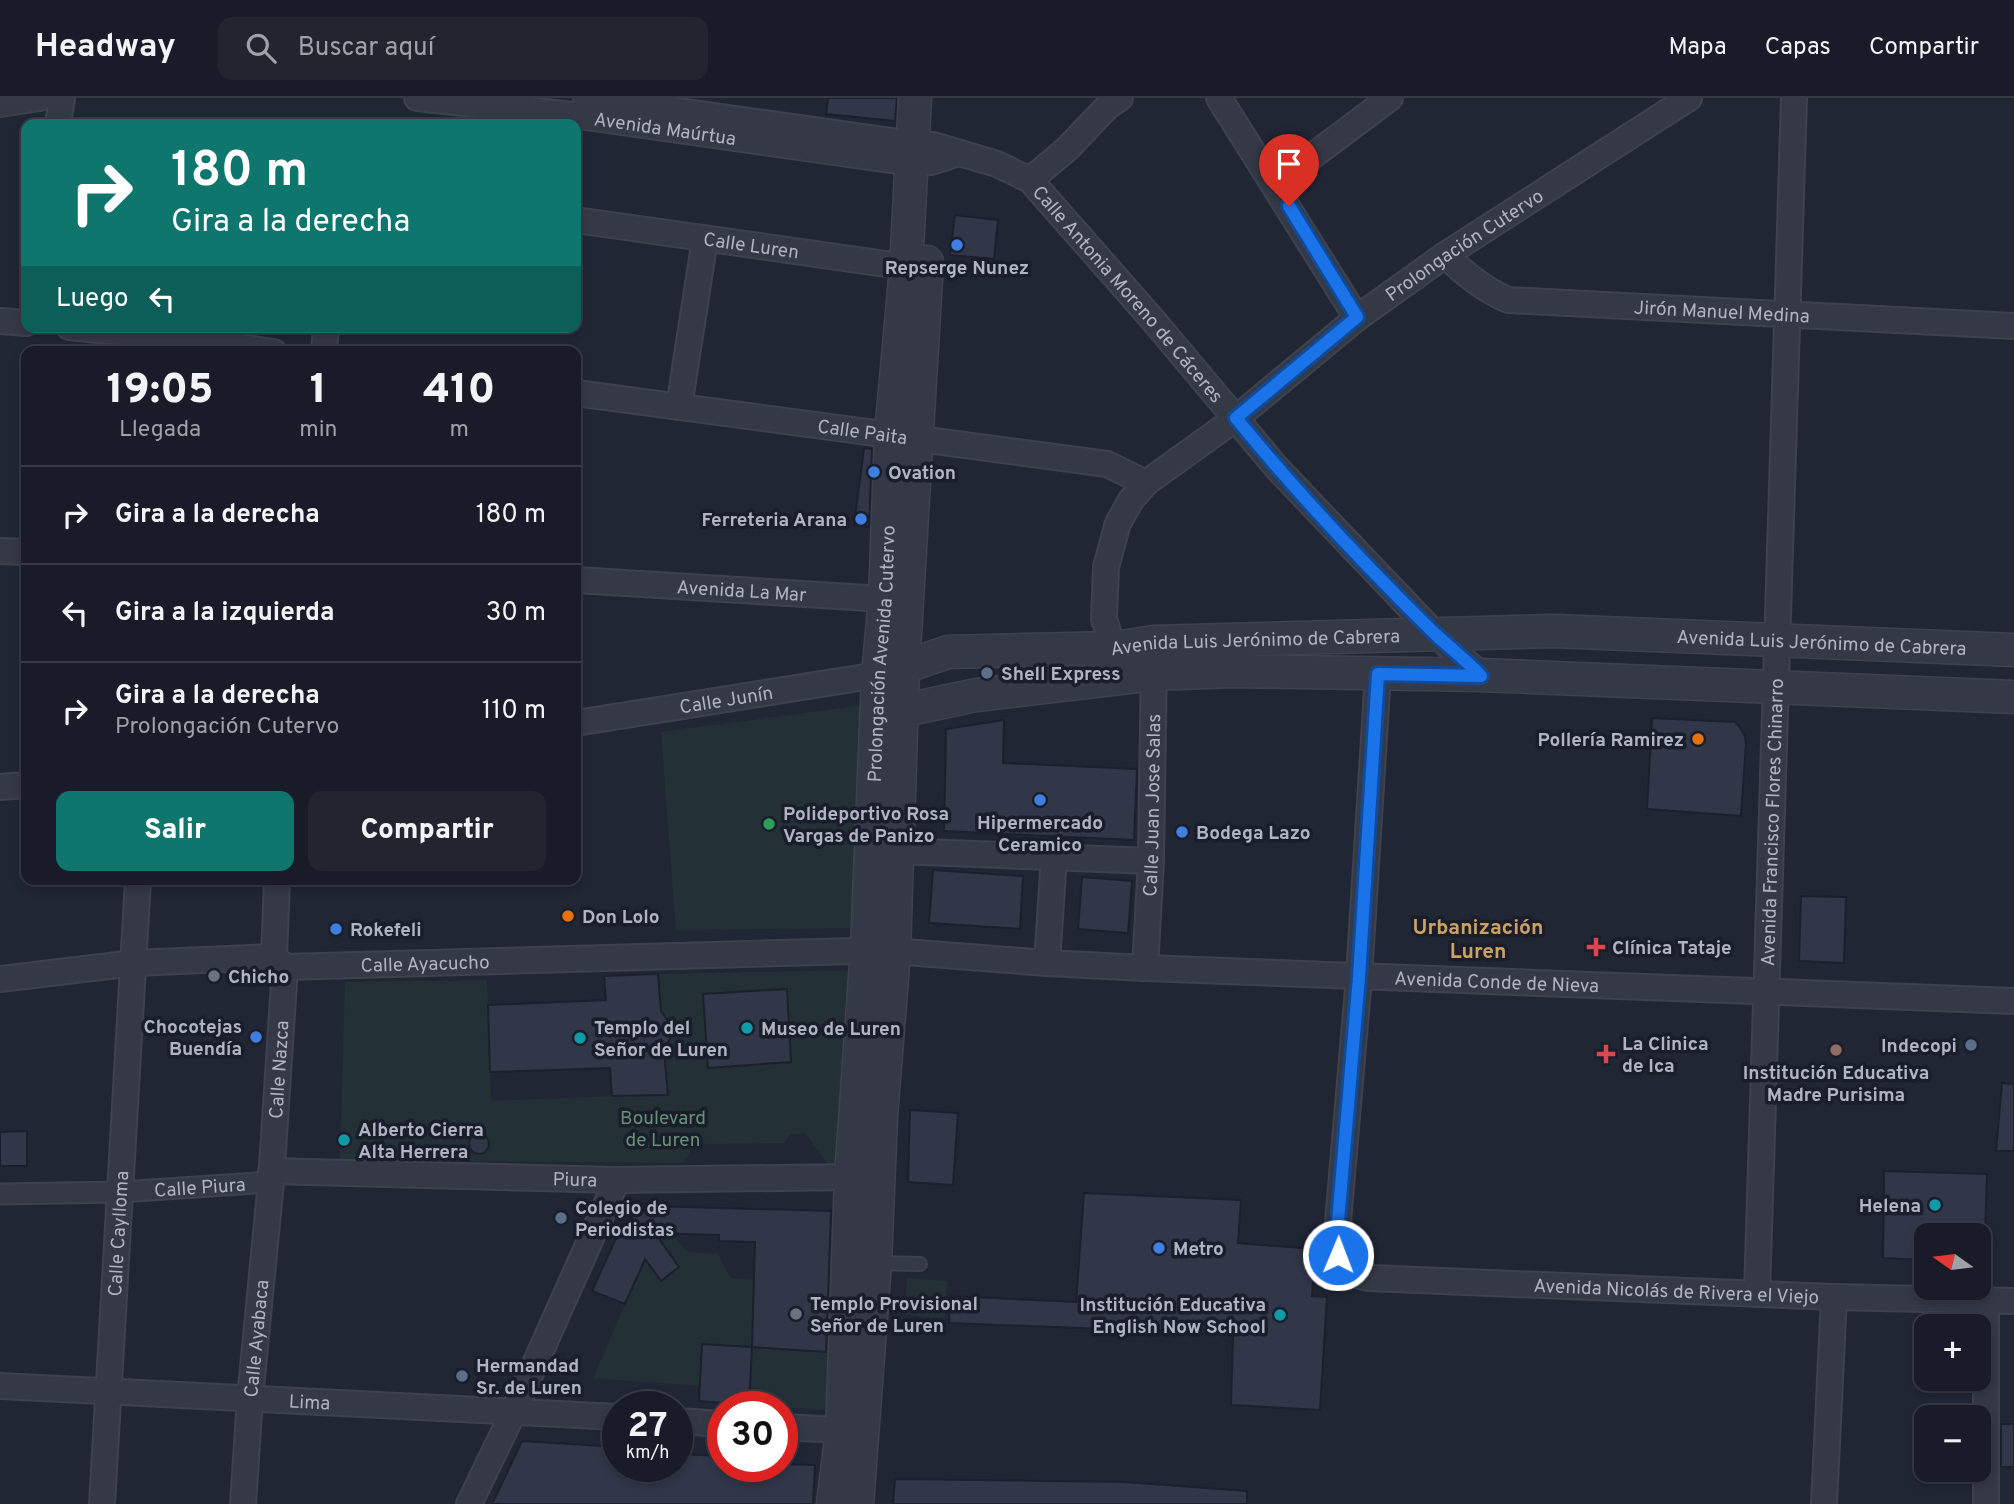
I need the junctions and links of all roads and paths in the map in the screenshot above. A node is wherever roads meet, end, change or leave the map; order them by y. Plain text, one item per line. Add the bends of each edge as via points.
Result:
1 (40, 98) edge
2 (62, 98) edge
3 (417, 98) edge
4 (586, 98) edge
5 (915, 98) edge
6 (935, 98) edge
7 (1219, 98) edge
8 (1390, 98) edge
9 (1689, 98) edge
10 (1794, 98) edge
11 (1112, 101) edge
12 (0, 104) edge
13 (566, 112) edge
14 (59, 119) edge
15 (929, 154) junction
16 (1030, 180) junction
17 (1275, 184) junction
18 (581, 221) edge
19 (705, 239) junction
20 (1446, 255) junction
21 (916, 269) junction
22 (1788, 315) junction
23 (1357, 317) junction
24 (0, 321) edge
25 (21, 323) edge
26 (2014, 326) edge
27 (104, 333) edge
28 (167, 344) edge
29 (194, 346) edge
30 (581, 394) edge
31 (679, 407) junction
32 (1236, 418) junction
33 (903, 436) junction
34 (1146, 483) junction
35 (0, 551) edge
36 (21, 552) edge
37 (581, 580) edge
38 (896, 600) junction
39 (1435, 634) junction
40 (1154, 642) junction
41 (1778, 642) junction
42 (1115, 648) junction
43 (2014, 650) edge
44 (948, 652) junction
45 (890, 671) junction
46 (1154, 674) junction
47 (1378, 674) junction
48 (1481, 676) junction
49 (1123, 679) junction
50 (1776, 688) junction
51 (2014, 697) edge
52 (901, 711) junction
53 (581, 722) edge
54 (21, 786) edge
55 (0, 787) edge
56 (898, 851) junction
57 (1054, 857) junction
58 (1151, 861) junction
59 (138, 885) edge
60 (277, 885) edge
61 (872, 950) junction
62 (280, 962) junction
63 (134, 963) junction
64 (1047, 963) junction
65 (1145, 968) junction
66 (1359, 977) junction
67 (0, 979) edge
68 (1766, 993) junction
69 (2014, 1001) edge
70 (271, 1177) junction
71 (865, 1178) junction
72 (617, 1180) junction
73 (120, 1192) junction
74 (0, 1194) edge
75 (875, 1263) junction
76 (920, 1264) dead end
77 (1757, 1294) junction
78 (1834, 1297) junction
79 (1914, 1299) edge
80 (1986, 1300) joint
81 (2014, 1301) edge
82 (0, 1386) edge
83 (107, 1391) junction
84 (250, 1398) junction
85 (514, 1411) junction
86 (602, 1417) edge
87 (798, 1428) edge
88 (851, 1431) junction
89 (102, 1504) edge
90 (243, 1504) edge
91 (469, 1504) edge
92 (833, 1504) edge
93 (857, 1504) edge
94 (1824, 1504) edge
95 (1986, 1504) edge

1 - 12 street
2 - 14 street
3 - 13 street, Avenida Maúrtua
4 - 15 street, Avenida Maúrtua
5 - 15 street, Prolongación Avenida Cutervo
6 - 15 street, Prolongación Avenida Cutervo
7 - 17 street
8 - 17 street
9 - 20 street, Prolongación Cutervo
10 - 22 street, Avenida Francisco Flores Chinarro
11 - 16 street
13 - 15 street, Avenida Maúrtua
15 - 16 street, Calle Antonia Moreno de Cáceres via 997,164
15 - 21 street, Prolongación Avenida Cutervo
16 - 32 street, Calle Antonia Moreno de Cáceres
17 - 23 street
18 - 19 street, Calle Luren
19 - 21 street, Calle Luren
19 - 31 street
20 - 22 street, Jirón Manuel Medina via 1469,278 1508,300
20 - 23 street, Prolongación Cutervo
21 - 33 street, Prolongación Avenida Cutervo
22 - 26 street, Jirón Manuel Medina
22 - 41 street, Avenida Francisco Flores Chinarro
23 - 32 street, Prolongación Cutervo
24 - 25 street
27 - 28 street
28 - 29 street
30 - 31 street, Calle Paita
31 - 33 street, Calle Paita
32 - 34 street, Prolongación Cutervo
32 - 39 street, Calle Antonia Moreno de Cáceres
33 - 34 street, Calle Paita via 1107,464
33 - 38 street, Prolongación Avenida Cutervo
34 - 42 street, Prolongación Cutervo via 1118,523 1106,567 1104,620
35 - 36 street
37 - 38 street, Avenida La Mar
38 - 44 street via 927,639
38 - 45 street, Prolongación Avenida Cutervo
39 - 40 street, Avenida Luis Jerónimo de Cabrera
39 - 41 street, Avenida Luis Jerónimo de Cabrera via 1555,631
39 - 48 street, Calle Antonia Moreno de Cáceres
40 - 42 street, Avenida Luis Jerónimo de Cabrera
40 - 46 street, Calle Juan Jose Salas
41 - 43 street, Avenida Luis Jerónimo de Cabrera
41 - 50 street, Avenida Francisco Flores Chinarro
42 - 44 street, Avenida Luis Jerónimo de Cabrera
42 - 49 street, Prolongación Cutervo
44 - 45 street, Avenida Luis Jerónimo de Cabrera
45 - 52 street, Prolongación Avenida Cutervo
45 - 53 street, Calle Junín
45 - 61 street, Prolongación Avenida Cutervo
46 - 47 street, Avenida Luis Jerónimo de Cabrera
46 - 49 street, Avenida Luis Jerónimo de Cabrera
46 - 58 street, Calle Juan Jose Salas
47 - 48 street, Avenida Luis Jerónimo de Cabrera
47 - 66 street
48 - 50 street, Avenida Luis Jerónimo de Cabrera
49 - 52 street, Avenida Luis Jerónimo de Cabrera via 976,695
50 - 51 street, Avenida Luis Jerónimo de Cabrera
50 - 68 street, Avenida Francisco Flores Chinarro
52 - 56 street, Prolongación Avenida Cutervo
54 - 55 street
56 - 57 street
56 - 61 street, Prolongación Avenida Cutervo
57 - 58 street
57 - 64 street
58 - 65 street, Calle Juan Jose Salas
59 - 63 street, Calle Caylloma
60 - 62 street, Calle Nazca
61 - 62 street, Calle Ayacucho
61 - 64 street, Avenida Conde de Nieva
61 - 71 street, Prolongación Avenida Cutervo
62 - 63 street, Calle Ayacucho
62 - 70 street, Calle Nazca
63 - 67 street, Calle Ayacucho
63 - 73 street, Calle Caylloma
64 - 65 street, Avenida Conde de Nieva
65 - 66 street, Avenida Conde de Nieva
66 - 68 street, Avenida Conde de Nieva
66 - 77 street, Avenida Nicolás de Rivera el Viejo via 1336,1245 1349,1272 1368,1278
68 - 69 street, Avenida Conde de Nieva
68 - 77 street, Avenida Francisco Flores Chinarro
70 - 72 street, Piura
70 - 73 street, Calle Piura
70 - 84 street, Calle Ayabaca
71 - 72 street, Piura
71 - 75 street, Prolongación Avenida Cutervo
71 - 88 street, Prolongación Avenida Cutervo
72 - 85 street
73 - 74 street, Calle Piura
73 - 83 street, Calle Caylloma
75 - 76 lane
75 - 88 street, Prolongación Avenida Cutervo
77 - 78 street, Avenida Nicolás de Rivera el Viejo
78 - 79 street, Avenida Nicolás de Rivera el Viejo
78 - 94 street
80 - 81 street, Avenida Nicolás de Rivera el Viejo
80 - 95 street
82 - 83 street, Lima
83 - 84 street, Lima
83 - 89 street, Calle Caylloma
84 - 85 street, Lima
84 - 90 street, Calle Ayabaca
85 - 86 street, Lima
85 - 91 street
87 - 88 street
88 - 92 street, Prolongación Avenida Cutervo
88 - 93 street, Prolongación Avenida Cutervo

